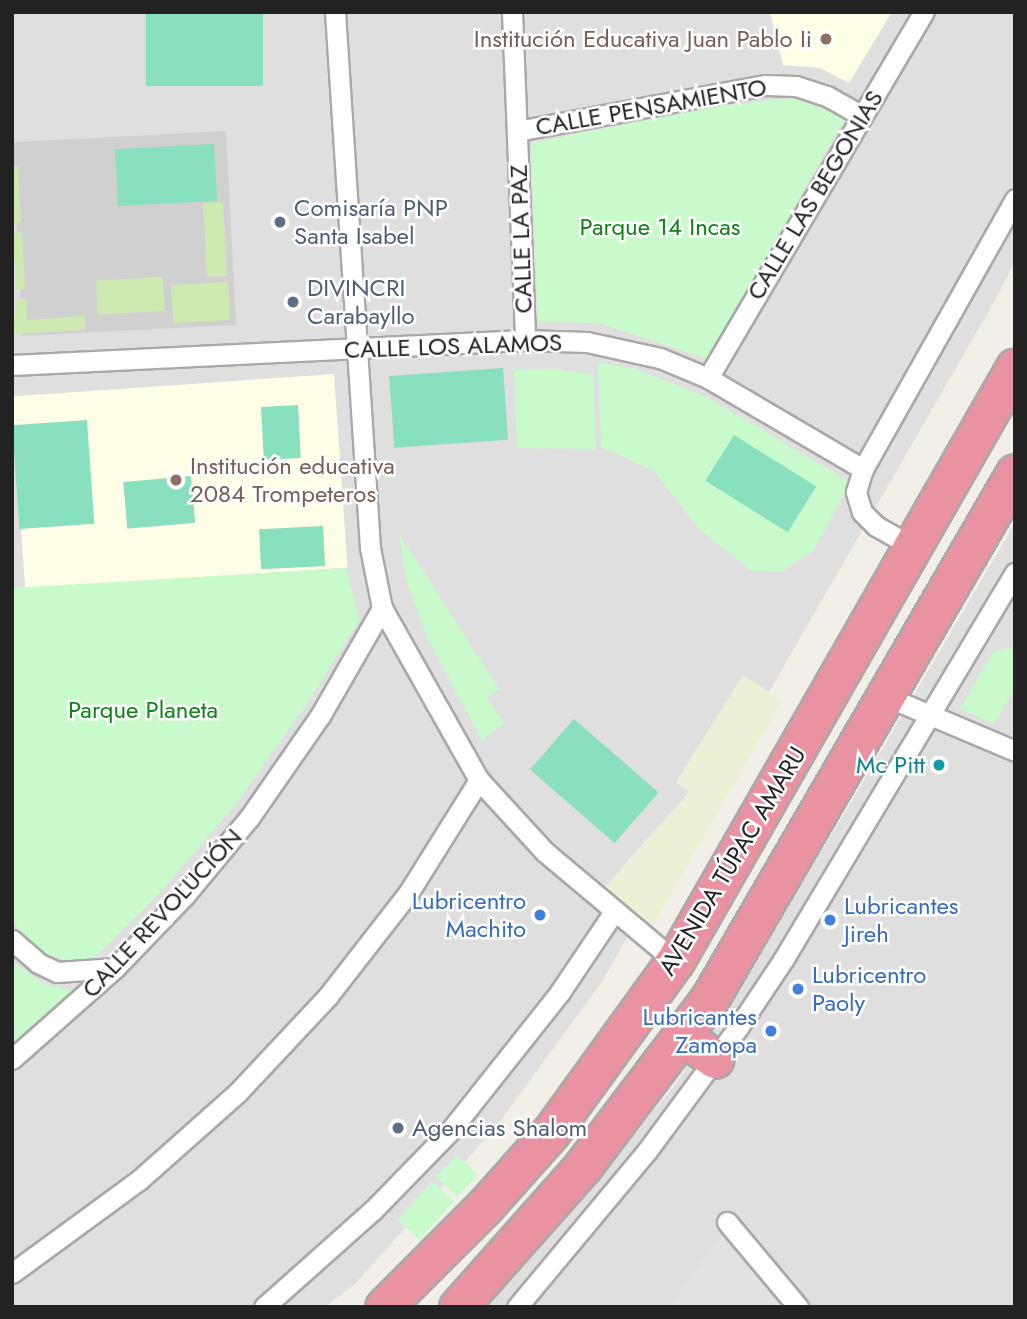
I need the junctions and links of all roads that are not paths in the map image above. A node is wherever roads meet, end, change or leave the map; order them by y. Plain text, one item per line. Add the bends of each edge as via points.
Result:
1 (335, 12) edge
2 (512, 12) edge
3 (923, 12) edge
4 (862, 116) junction
5 (517, 131) junction
6 (1015, 200) edge
7 (525, 340) junction
8 (355, 348) junction
9 (12, 365) edge
10 (1015, 367) edge
11 (708, 378) junction
12 (969, 447) junction
13 (863, 469) junction
14 (1015, 473) edge
15 (913, 547) junction
16 (1015, 573) edge
17 (382, 608) junction
18 (885, 696) junction
19 (929, 717) junction
20 (1015, 751) edge
21 (480, 780) junction
22 (613, 913) junction
23 (12, 940) edge
24 (675, 961) junction
25 (116, 968) junction
26 (683, 1035) junction
27 (12, 1059) edge
28 (715, 1059) junction
29 (727, 1222) dead end
30 (12, 1273) edge
31 (530, 1302) edge
32 (264, 1307) edge
33 (384, 1307) edge
34 (458, 1307) edge
35 (798, 1307) edge

1 - 8 street
2 - 5 street, CALLE LA PAZ
3 - 4 street, CALLE LAS BEGONIAS
4 - 5 street, CALLE PENSAMIENTO via 827,96 796,86 766,85
4 - 11 street, CALLE LAS BEGONIAS
5 - 7 street, CALLE LA PAZ
6 - 13 street
7 - 8 street, CALLE LOS ALAMOS
7 - 11 street, CALLE LOS ALAMOS via 622,348
8 - 9 street, CALLE LOS ALAMOS
8 - 17 street via 372,569
10 - 12 highway, AVENIDA TÚPAC AMARU
11 - 13 street, CALLE LOS ALAMOS
12 - 14 highway
12 - 15 highway, AVENIDA TÚPAC AMARU
13 - 15 street via 856,492 862,512
14 - 18 highway, AVENIDA TÚPAC AMARU
15 - 24 highway, AVENIDA TÚPAC AMARU
16 - 19 street
17 - 21 street
17 - 25 street, CALLE REVOLUCIÓN via 320,716 249,818
18 - 19 street
18 - 26 highway, AVENIDA TÚPAC AMARU via 741,949
19 - 20 street
19 - 28 street via 783,960
21 - 22 street via 545,852
21 - 30 street via 392,913 328,996 238,1092 139,1180
22 - 24 street
22 - 32 street via 560,992 450,1131 373,1210
23 - 25 street via 38,963 57,972
24 - 33 highway, AVENIDA TÚPAC AMARU via 551,1132
25 - 27 street, CALLE REVOLUCIÓN
26 - 28 highway
26 - 34 highway, AVENIDA TÚPAC AMARU via 583,1166
28 - 31 street
29 - 35 street

